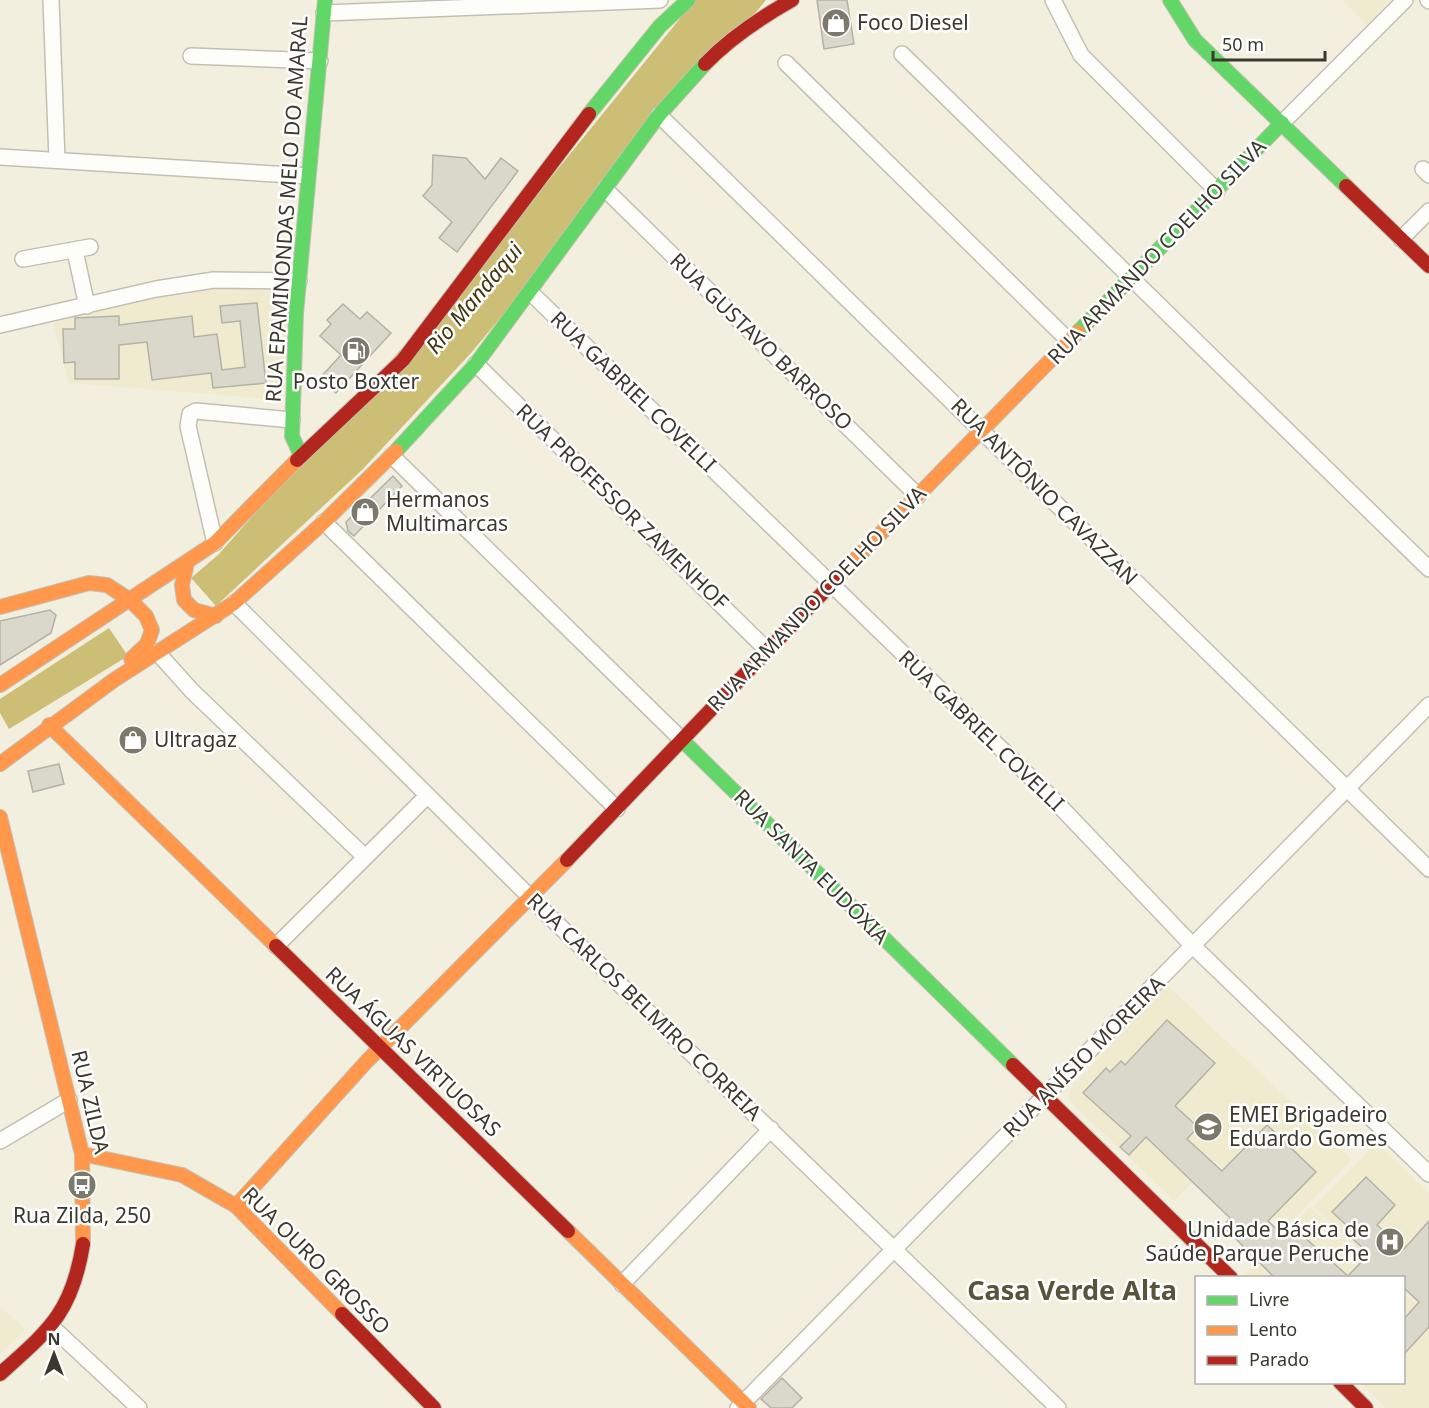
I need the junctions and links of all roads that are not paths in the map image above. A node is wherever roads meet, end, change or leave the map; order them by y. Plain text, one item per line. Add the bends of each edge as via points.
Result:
1 (51, 0) edge
2 (660, 0) edge
3 (688, 0) edge
4 (792, 0) edge
5 (1053, 0) edge
6 (1170, 0) edge
7 (1405, 0) edge
8 (324, 6) edge
9 (902, 54) dead end
10 (191, 56) dead end
11 (320, 61) junction
12 (786, 63) dead end
13 (659, 115) junction
14 (1282, 123) junction
15 (0, 157) edge
16 (57, 160) junction
17 (307, 176) junction
18 (605, 189) junction
19 (1218, 191) junction
20 (1429, 211) edge
21 (1401, 239) junction
22 (90, 247) dead end
23 (75, 251) junction
24 (23, 259) dead end
25 (1429, 266) edge
26 (1131, 277) junction
27 (299, 281) junction
28 (530, 292) junction
29 (87, 306) junction
30 (0, 325) edge
31 (1069, 341) junction
32 (476, 364) junction
33 (292, 420) junction
34 (982, 431) junction
35 (301, 456) junction
36 (392, 456) junction
37 (918, 496) junction
38 (324, 522) junction
39 (215, 543) junction
40 (188, 563) junction
41 (1429, 569) edge
42 (831, 585) junction
43 (130, 600) junction
44 (234, 603) junction
45 (0, 608) edge
46 (216, 616) junction
47 (767, 650) junction
48 (158, 652) junction
49 (114, 680) junction
50 (0, 685) edge
51 (1429, 705) edge
52 (49, 725) junction
53 (682, 740) junction
54 (0, 764) edge
55 (1347, 789) junction
56 (427, 796) junction
57 (617, 809) junction
58 (0, 817) edge
59 (365, 857) junction
60 (1429, 869) edge
61 (530, 897) junction
62 (276, 946) junction
63 (1192, 946) junction
64 (380, 1049) junction
65 (1044, 1097) junction
66 (69, 1100) junction
67 (771, 1129) junction
68 (0, 1141) edge
69 (82, 1155) junction
70 (1429, 1174) edge
71 (236, 1206) junction
72 (895, 1249) junction
73 (1229, 1276) edge
74 (622, 1284) junction
75 (52, 1327) junction
76 (0, 1374) edge
77 (1341, 1384) edge
78 (744, 1406) edge
79 (140, 1408) edge
80 (434, 1408) edge
81 (1058, 1408) edge
82 (1366, 1408) edge

1 - 16 street
2 - 8 street
3 - 35 street via 660,26 607,90 416,345
4 - 13 street via 759,18 721,47
5 - 19 street via 1081,55
6 - 14 street via 1195,40
7 - 14 street, RUA ARMANDO COELHO SILVA
8 - 11 street, RUA EPAMINONDAS MELO DO AMARAL
9 - 26 street
10 - 11 street
11 - 17 street, RUA EPAMINONDAS MELO DO AMARAL
12 - 31 street
13 - 18 street
13 - 34 street, RUA ANTÔNIO CAVAZZAN
14 - 19 street, RUA ARMANDO COELHO SILVA
14 - 21 street
15 - 16 street
16 - 17 street
17 - 27 street, RUA EPAMINONDAS MELO DO AMARAL
18 - 28 street
18 - 37 street, RUA GUSTAVO BARROSO
19 - 26 street, RUA ARMANDO COELHO SILVA
20 - 21 street
21 - 25 street
22 - 23 street
23 - 24 street
23 - 29 street
26 - 31 street, RUA ARMANDO COELHO SILVA
26 - 41 street
27 - 29 street via 214,280
27 - 33 street, RUA EPAMINONDAS MELO DO AMARAL
28 - 32 street
28 - 42 street, RUA GABRIEL COVELLI
29 - 30 street
31 - 34 street, RUA ARMANDO COELHO SILVA
32 - 36 street
32 - 47 street, RUA PROFESSOR ZAMENHOF
33 - 35 street, RUA EPAMINONDAS MELO DO AMARAL via 291,436
33 - 39 street via 196,411 190,414 188,426
34 - 37 street, RUA ARMANDO COELHO SILVA
34 - 55 street, RUA ANTÔNIO CAVAZZAN
35 - 39 street
36 - 38 street
36 - 53 street, RUA SANTA EUDÓXIA
37 - 42 street, RUA ARMANDO COELHO SILVA
38 - 44 street
38 - 57 street
39 - 40 street
40 - 43 street
40 - 46 street via 181,587 185,603 195,612
42 - 47 street, RUA ARMANDO COELHO SILVA
42 - 63 street, RUA GABRIEL COVELLI via 1053,799
43 - 45 street via 107,585 89,583
43 - 49 street via 146,617 151,641 119,669
43 - 50 street
44 - 46 street
44 - 56 street, RUA CARLOS BELMIRO CORREIA
46 - 48 street
47 - 53 street, RUA ARMANDO COELHO SILVA
48 - 49 street
48 - 59 street via 192,690
49 - 52 street
51 - 55 street, RUA ANÍSIO MOREIRA
52 - 54 street
52 - 62 street, RUA ÁGUAS VIRTUOSAS
53 - 57 street, RUA ARMANDO COELHO SILVA
53 - 65 street, RUA SANTA EUDÓXIA
55 - 60 street, RUA ANTÔNIO CAVAZZAN
55 - 63 street, RUA ANÍSIO MOREIRA
56 - 59 street
56 - 61 street, RUA CARLOS BELMIRO CORREIA
57 - 61 street, RUA ARMANDO COELHO SILVA
58 - 66 street, RUA ZILDA
59 - 62 street
61 - 64 street, RUA ARMANDO COELHO SILVA
61 - 67 street, RUA CARLOS BELMIRO CORREIA
62 - 64 street, RUA ÁGUAS VIRTUOSAS
63 - 65 street, RUA ANÍSIO MOREIRA
63 - 70 street, RUA GABRIEL COVELLI
64 - 71 street, RUA ARMANDO COELHO SILVA
64 - 74 street, RUA ÁGUAS VIRTUOSAS
65 - 72 street, RUA ANÍSIO MOREIRA
65 - 73 street, RUA SANTA EUDÓXIA
66 - 68 street
66 - 69 street, RUA ZILDA
67 - 72 street, RUA CARLOS BELMIRO CORREIA
67 - 74 street
69 - 71 street, RUA OURO GROSSO via 182,1175
69 - 75 street, RUA ZILDA via 85,1201 80,1263
71 - 80 street, RUA OURO GROSSO
72 - 78 street, RUA ANÍSIO MOREIRA
72 - 81 street, RUA CARLOS BELMIRO CORREIA
74 - 78 street, RUA ÁGUAS VIRTUOSAS
75 - 76 street, RUA ZILDA
75 - 79 street
77 - 82 street

